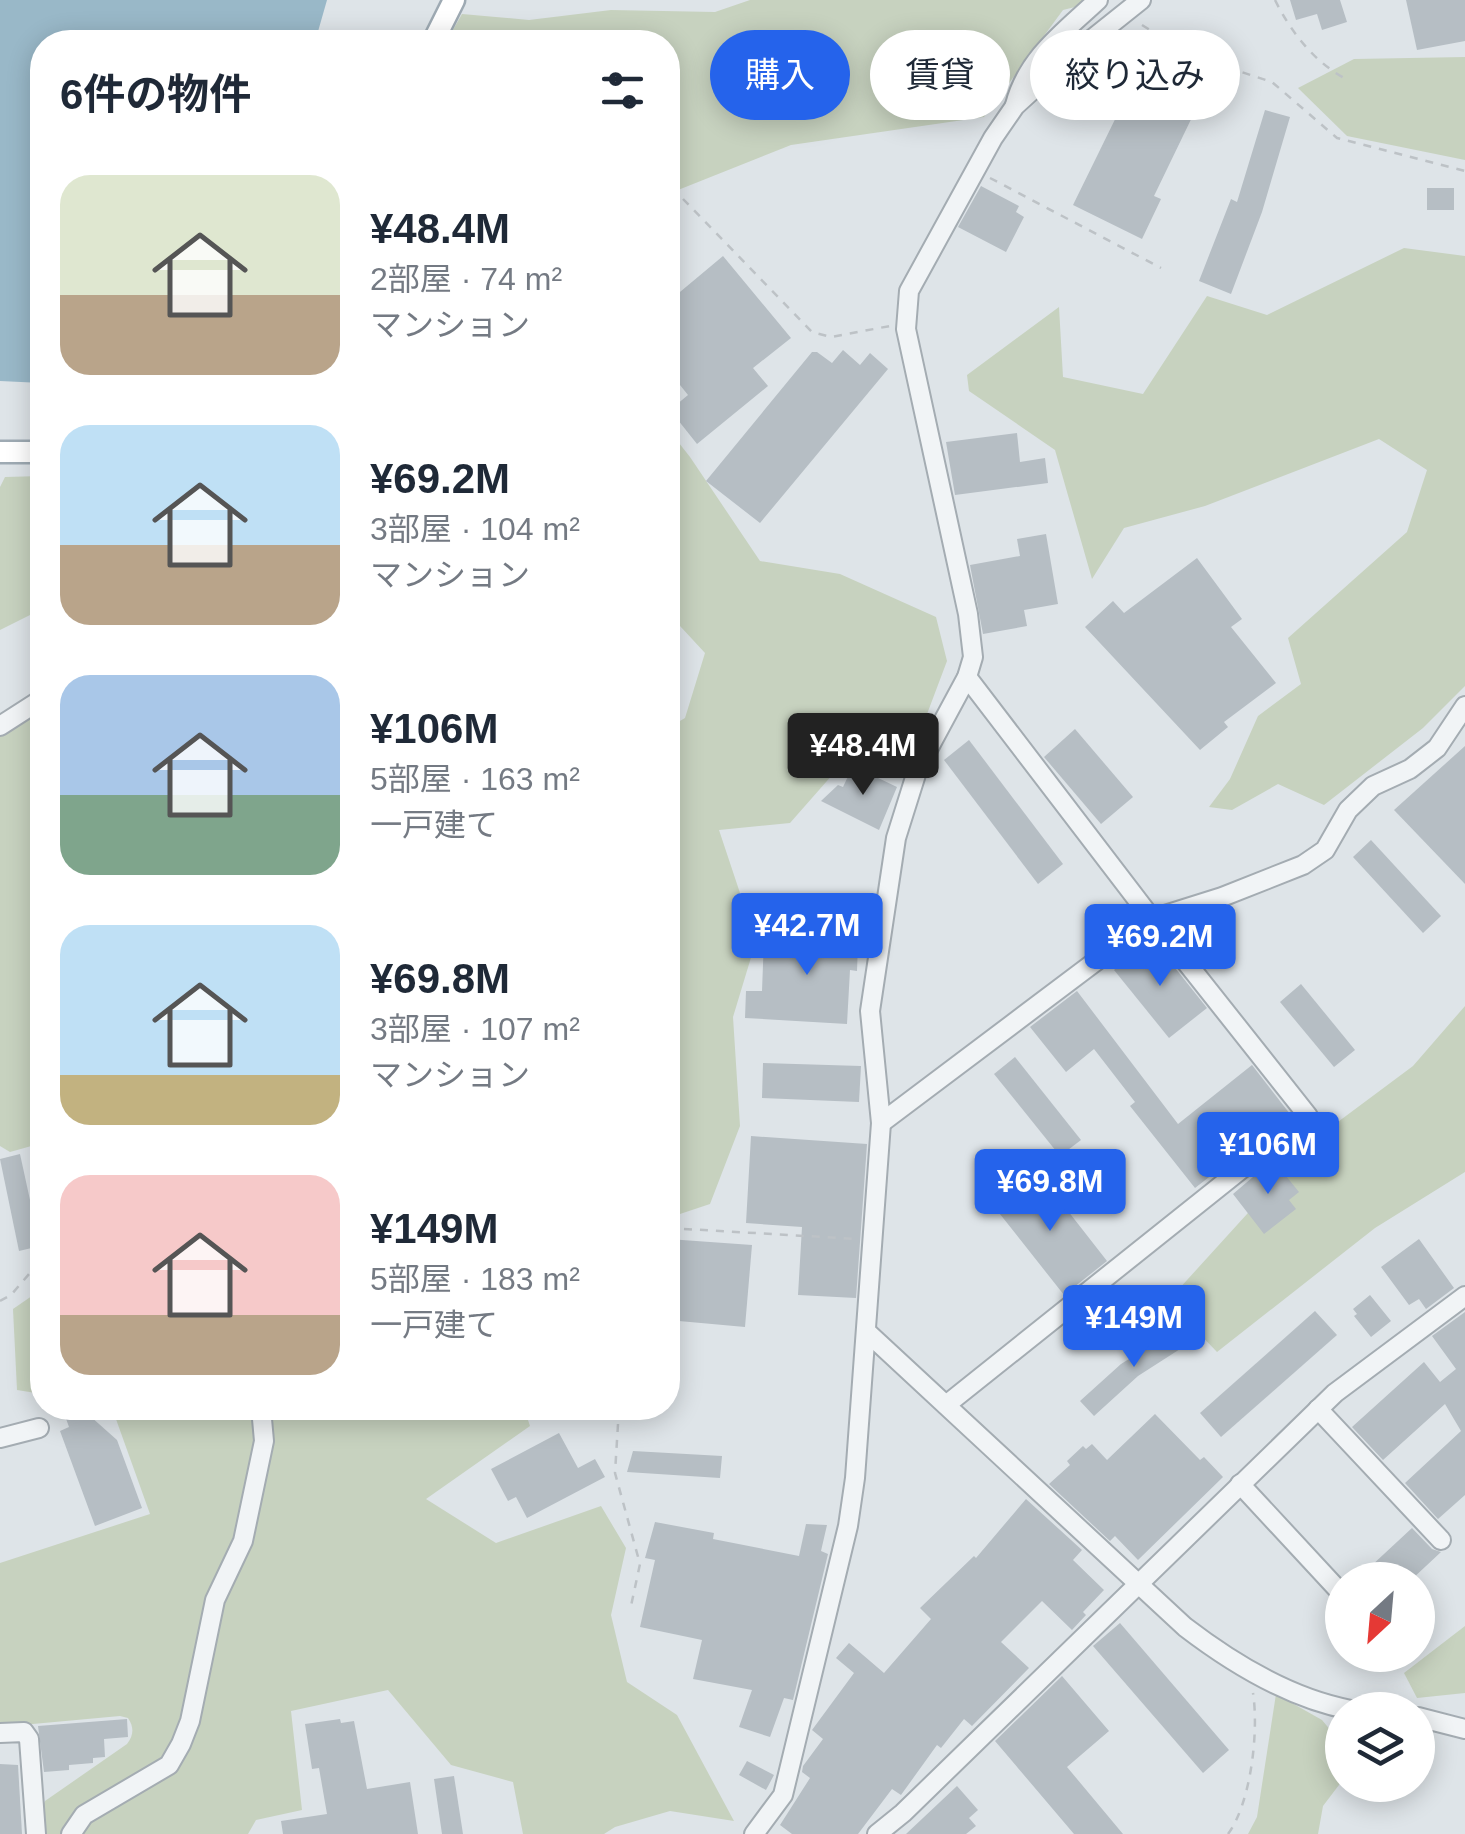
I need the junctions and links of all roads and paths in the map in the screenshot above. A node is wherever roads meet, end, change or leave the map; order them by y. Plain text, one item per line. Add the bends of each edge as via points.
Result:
1 (454, 0) edge
2 (1098, 0) edge
3 (1141, 0) edge
4 (1274, 0) edge
5 (1123, 14) junction
6 (439, 30) edge
7 (1346, 80) dead end
8 (1015, 106) junction
9 (975, 170) junction
10 (1465, 171) edge
11 (683, 198) dead end
12 (1161, 268) dead end
13 (906, 324) junction
14 (0, 452) edge
15 (30, 452) edge
16 (967, 676) junction
17 (30, 706) edge
18 (1465, 706) edge
19 (0, 726) edge
20 (1152, 920) junction
21 (881, 1123) junction
22 (680, 1229) edge
23 (874, 1240) junction
24 (30, 1274) edge
25 (1465, 1296) edge
26 (0, 1302) edge
27 (868, 1332) junction
28 (946, 1405) junction
29 (1318, 1409) junction
30 (262, 1420) edge
31 (618, 1420) edge
32 (39, 1428) dead end
33 (0, 1438) edge
34 (1240, 1484) junction
35 (1441, 1540) dead end
36 (1325, 1576) edge
37 (1136, 1584) junction
38 (631, 1606) dead end
39 (1249, 1667) junction
40 (1325, 1704) edge
41 (1435, 1721) edge
42 (1465, 1729) edge
43 (0, 1733) edge
44 (36, 1834) edge
45 (70, 1834) edge
46 (754, 1834) edge
47 (877, 1834) edge
48 (1228, 1834) edge

1 - 6 main road
2 - 8 street via 1027,72
3 - 5 street
4 - 7 path via 1314,56
5 - 8 street
5 - 10 path via 1192,56 1272,82 1337,138
8 - 9 street
9 - 12 path
9 - 13 street via 908,290
11 - 13 path via 812,332 831,337
13 - 16 street via 968,614 973,657
14 - 15 main road
16 - 20 street
16 - 21 street via 918,768 896,838 870,1011
17 - 19 street
18 - 20 street via 1437,748 1373,786 1348,810 1325,850 1222,898
20 - 21 street
20 - 28 street via 1308,1116
21 - 23 street
22 - 23 path
23 - 27 street
24 - 26 path
25 - 29 street
27 - 28 street
27 - 46 street via 848,1526 784,1795
28 - 37 street
29 - 34 street
29 - 35 street
30 - 45 street via 264,1440 242,1541 211,1614 181,1744 169,1765 84,1816
31 - 38 path via 615,1474 640,1564
32 - 33 street
34 - 36 street
34 - 37 street
37 - 39 street via 1198,1637
37 - 47 street
39 - 40 street
39 - 48 path via 1256,1716 1247,1785
41 - 42 street
43 - 44 street via 24,1732 29,1739

